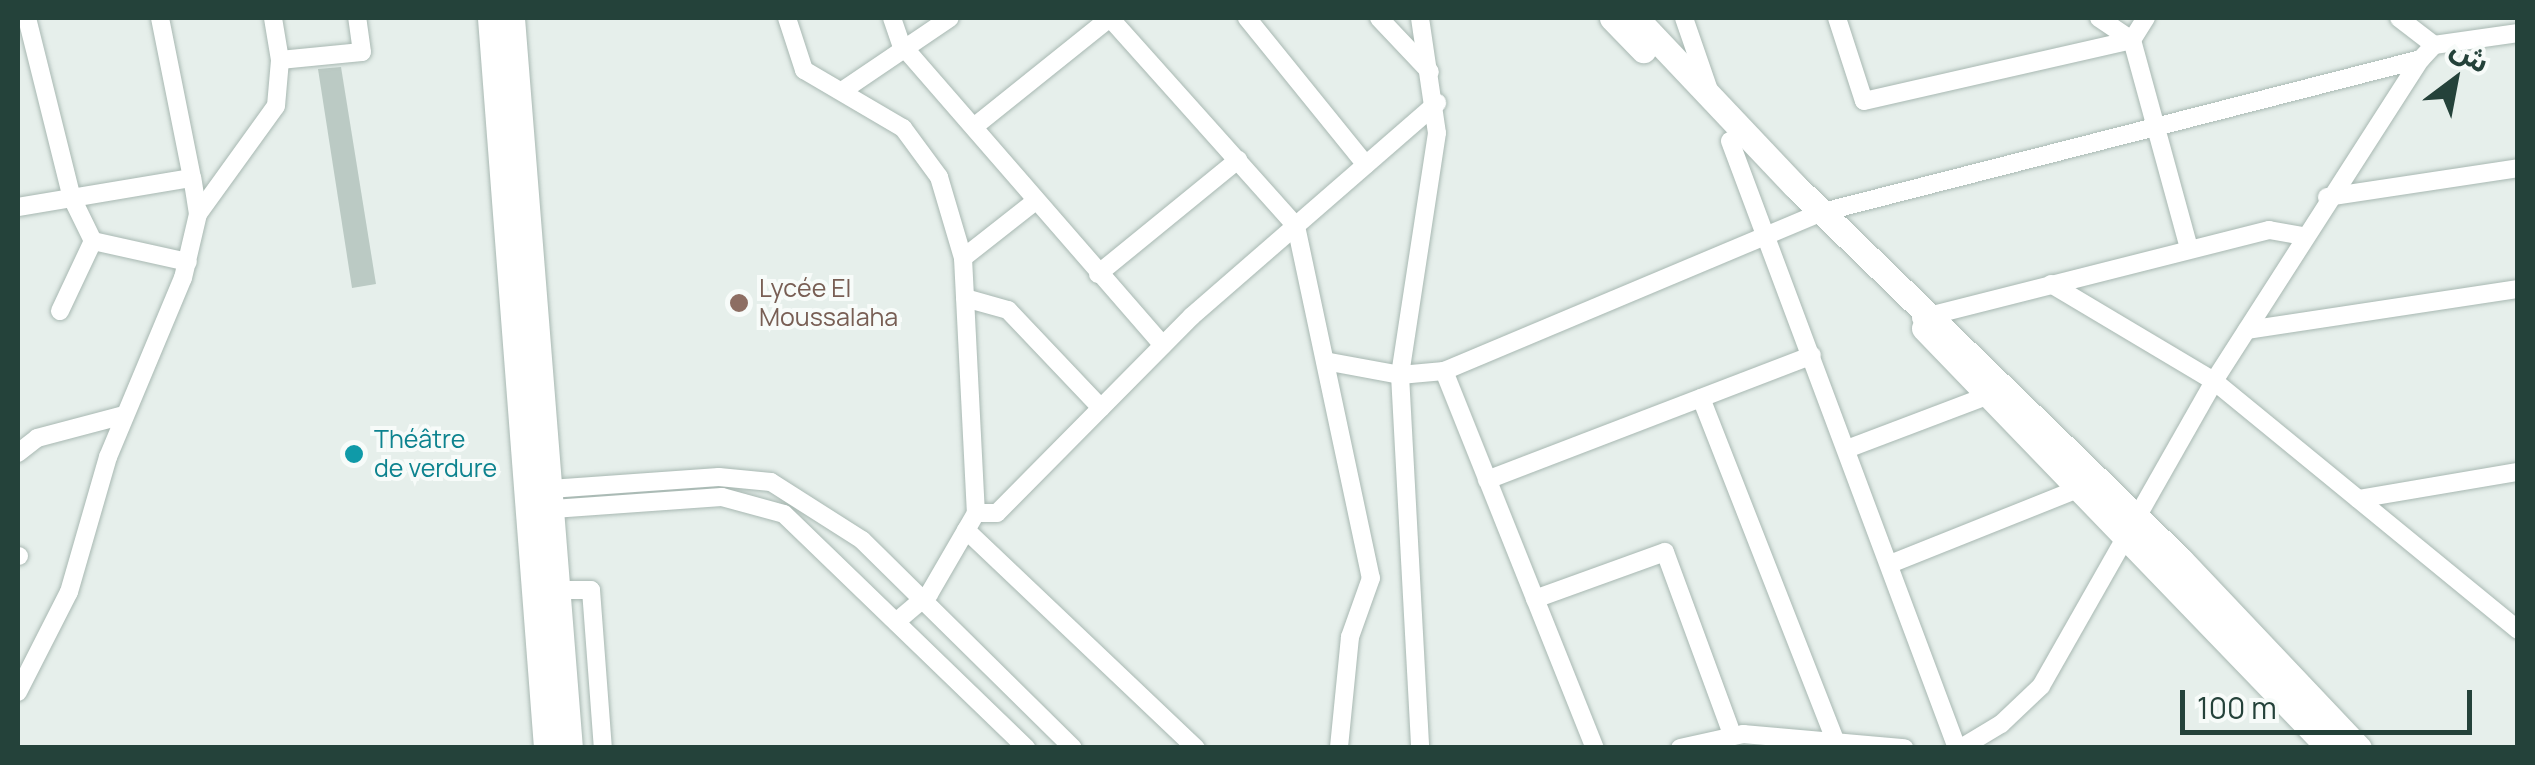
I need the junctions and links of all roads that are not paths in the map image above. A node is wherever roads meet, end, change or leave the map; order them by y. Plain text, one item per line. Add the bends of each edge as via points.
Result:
1 (27, 18) edge
2 (160, 18) edge
3 (272, 18) edge
4 (356, 18) edge
5 (490, 18) edge
6 (512, 18) edge
7 (787, 18) edge
8 (892, 18) edge
9 (950, 18) edge
10 (1247, 18) edge
11 (1379, 18) edge
12 (1420, 18) edge
13 (1612, 18) edge
14 (1636, 18) edge
15 (1684, 18) edge
16 (1837, 18) edge
17 (2099, 18) edge
18 (2146, 18) edge
19 (2399, 18) edge
20 (2518, 33) edge
21 (2132, 40) junction
22 (901, 44) junction
23 (2427, 52) junction
24 (280, 60) junction
25 (1430, 72) junction
26 (842, 92) junction
27 (1712, 98) junction
28 (1437, 103) junction
29 (975, 126) junction
30 (2156, 128) junction
31 (1730, 141) junction
32 (1238, 160) junction
33 (1366, 164) junction
34 (2518, 168) edge
35 (192, 178) junction
36 (72, 198) junction
37 (2327, 198) junction
38 (1033, 203) junction
39 (18, 206) edge
40 (198, 214) junction
41 (1817, 215) junction
42 (1296, 226) junction
43 (2304, 236) junction
44 (1768, 239) junction
45 (93, 241) junction
46 (2189, 249) junction
47 (963, 258) junction
48 (188, 262) junction
49 (1098, 274) junction
50 (2051, 284) junction
51 (2518, 288) edge
52 (965, 298) junction
53 (60, 311) dead end
54 (1924, 317) junction
55 (2247, 330) junction
56 (1163, 345) junction
57 (1812, 356) junction
58 (1330, 362) junction
59 (1444, 370) junction
60 (1400, 376) junction
61 (2214, 381) junction
62 (1990, 395) junction
63 (1701, 398) junction
64 (1100, 408) junction
65 (124, 415) junction
66 (1847, 449) junction
67 (18, 453) edge
68 (2518, 472) edge
69 (1487, 480) junction
70 (2080, 488) junction
71 (552, 499) junction
72 (2358, 499) junction
73 (976, 513) junction
74 (2130, 524) junction
75 (966, 530) junction
76 (1890, 564) junction
77 (559, 590) junction
78 (1535, 599) junction
79 (922, 600) junction
80 (896, 622) junction
81 (2518, 630) edge
82 (19, 681) edge
83 (1732, 734) junction
84 (1836, 742) junction
85 (546, 748) edge
86 (570, 748) edge
87 (603, 748) edge
88 (1026, 748) edge
89 (1073, 748) edge
90 (1196, 748) edge
91 (1339, 748) edge
92 (1420, 748) edge
93 (1595, 748) edge
94 (1680, 748) edge
95 (1904, 748) edge
96 (1959, 748) edge
97 (2329, 748) edge
98 (2358, 748) edge

1 - 36 street
2 - 35 street
3 - 24 street
4 - 24 street via 362,52
5 - 85 street
6 - 71 street
7 - 26 street via 804,70
8 - 22 street
9 - 22 street
10 - 33 street
11 - 25 street
12 - 25 street
13 - 31 street
14 - 27 street
15 - 27 street
16 - 21 street via 1864,101
17 - 21 street
18 - 21 street
19 - 23 street
20 - 23 street
21 - 30 street
22 - 26 street
22 - 29 street
23 - 30 street
23 - 37 street
24 - 40 street via 276,106
25 - 28 street
26 - 47 street via 903,128 939,177
27 - 41 street
28 - 33 street
28 - 60 street
29 - 32 street via 1110,18
29 - 38 street
30 - 41 street
30 - 46 street
31 - 41 street
31 - 44 street
32 - 42 street
32 - 49 street
33 - 42 street
34 - 37 street
35 - 36 street
35 - 40 street
36 - 39 street
36 - 45 street
37 - 43 street
38 - 47 street
38 - 49 street
40 - 48 street
41 - 44 street
41 - 54 street
42 - 56 street
42 - 58 street
43 - 46 street via 2268,230
43 - 55 street
44 - 57 street
44 - 59 street
45 - 48 street
45 - 53 street
46 - 50 street
47 - 52 street
48 - 65 street
49 - 56 street
50 - 54 street
50 - 61 street
51 - 55 street
52 - 64 street via 1008,310
52 - 73 street
54 - 62 street
54 - 74 street
55 - 61 street
56 - 64 street
57 - 63 street
57 - 66 street
58 - 60 street
58 - 91 street via 1371,578 1350,637
59 - 60 street
59 - 69 street
60 - 92 street
61 - 72 street
61 - 74 street
62 - 66 street
62 - 70 street
63 - 69 street
63 - 84 street
64 - 73 street via 996,513
65 - 67 street via 37,438
65 - 82 street via 69,592
66 - 76 street
68 - 72 street
69 - 78 street
70 - 74 street
70 - 76 street
71 - 77 street
71 - 79 street via 719,477 771,482 849,531
71 - 80 street via 722,497 760,504 784,514
72 - 81 street
73 - 75 street
74 - 96 street via 2041,686 2001,724
74 - 97 street
74 - 98 street
75 - 79 street
75 - 90 street
76 - 96 street
77 - 86 street
77 - 87 street via 592,590
78 - 83 street via 1665,552
78 - 93 street
79 - 80 street
79 - 89 street
80 - 88 street
83 - 84 street
83 - 94 street
84 - 95 street

